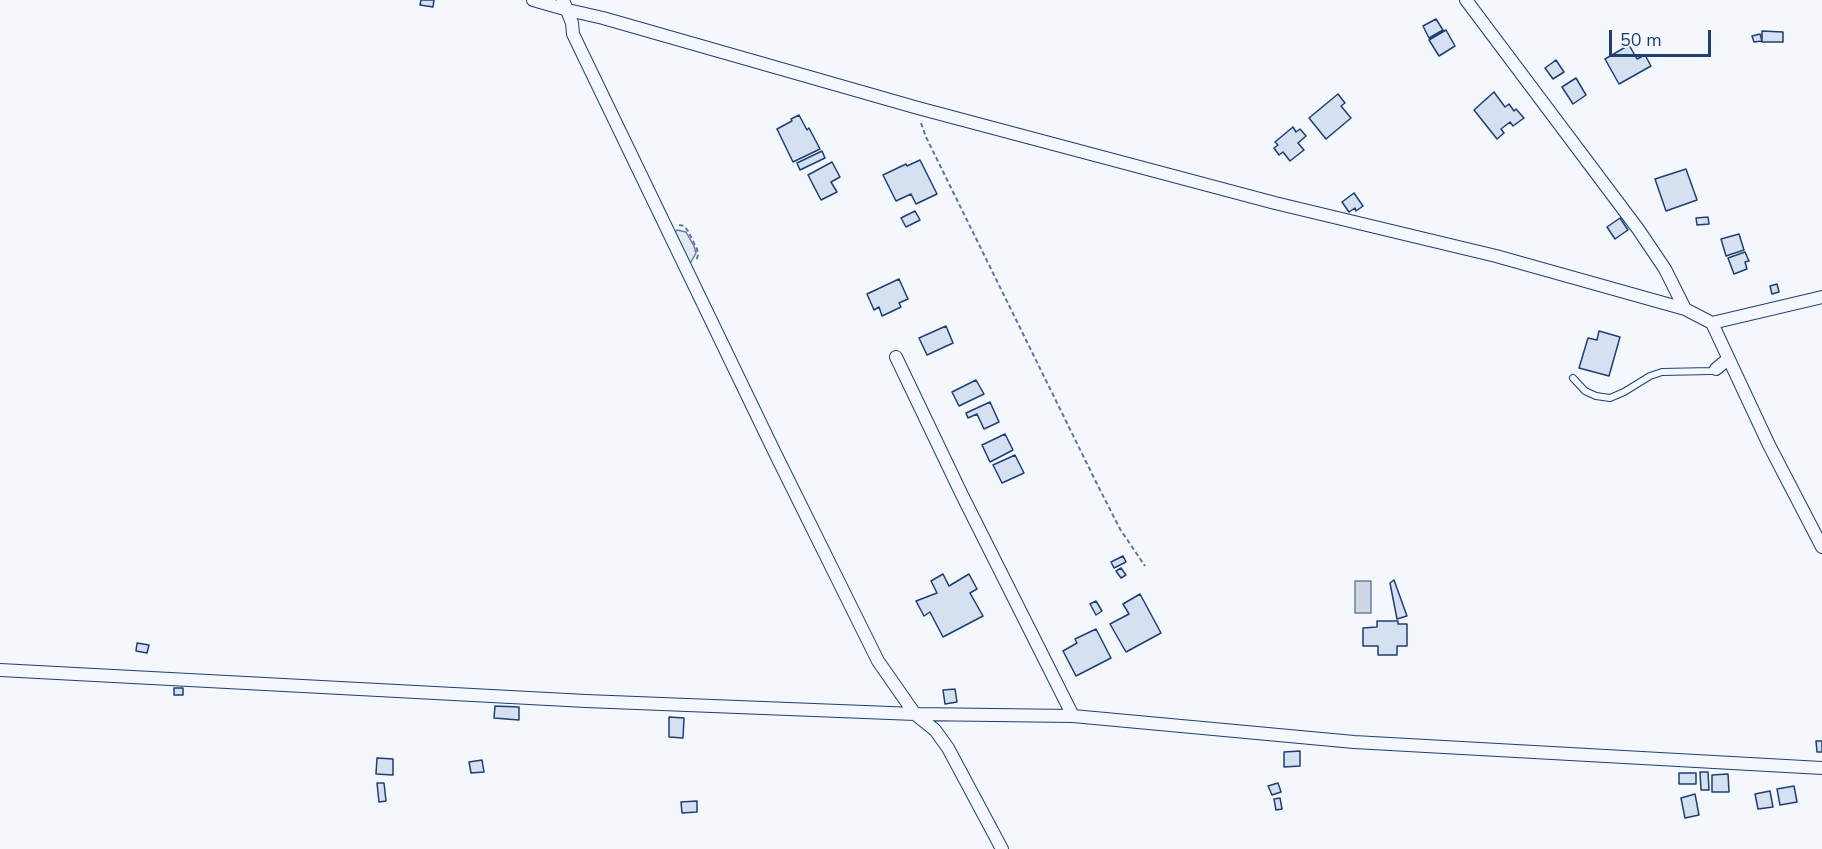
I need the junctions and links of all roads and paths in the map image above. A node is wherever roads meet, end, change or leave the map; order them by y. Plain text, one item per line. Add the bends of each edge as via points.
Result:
1 (533, 0) edge
2 (1466, 0) edge
3 (565, 5) edge
4 (918, 108) junction
5 (1822, 297) edge
6 (1685, 309) junction
7 (1712, 323) junction
8 (896, 357) dead end
9 (1728, 359) junction
10 (1716, 369) joint
11 (1573, 378) dead end
12 (1822, 547) edge
13 (1145, 566) dead end
14 (0, 670) edge
15 (915, 714) junction
16 (1073, 716) junction
17 (1822, 768) edge
18 (1002, 849) edge

1 - 3 street
2 - 6 street via 1638,229 1665,269
3 - 4 street
3 - 15 street via 573,34 774,451 878,661
4 - 6 street via 1275,203 1496,256
4 - 13 path via 926,137 1060,410 1120,529
5 - 7 street
6 - 7 street
7 - 9 street
8 - 16 street
9 - 10 street
9 - 12 street
10 - 11 lane via 1650,375 1610,398 1585,391
14 - 15 street
15 - 16 street
15 - 18 street via 935,730 948,748
16 - 17 street via 1354,742

